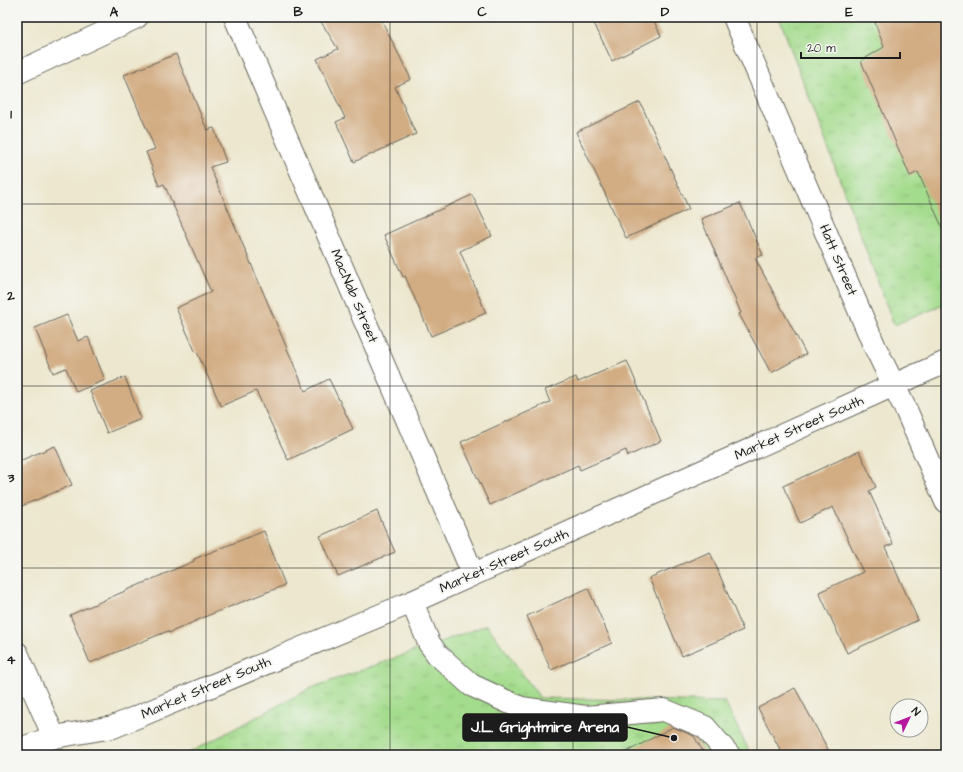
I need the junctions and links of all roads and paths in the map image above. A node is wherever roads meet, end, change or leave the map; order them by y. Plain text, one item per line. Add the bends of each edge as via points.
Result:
1 (136, 17) edge
2 (235, 17) edge
3 (734, 17) edge
4 (17, 73) edge
5 (946, 362) edge
6 (894, 384) junction
7 (946, 502) edge
8 (473, 574) junction
9 (412, 602) junction
10 (17, 653) edge
11 (54, 738) junction
12 (17, 750) edge
13 (729, 755) edge

1 - 4 street
2 - 8 street, MacNab Street
3 - 6 street, Hatt Street via 874,345
5 - 6 street, Market Street South
6 - 7 street, Hatt Street
6 - 8 street, Market Street South
8 - 9 street, Market Street South
9 - 11 street, Market Street South via 113,727
9 - 13 street via 436,654 471,685 521,708 586,717 664,710 705,727
10 - 11 street
11 - 12 street, Market Street South

